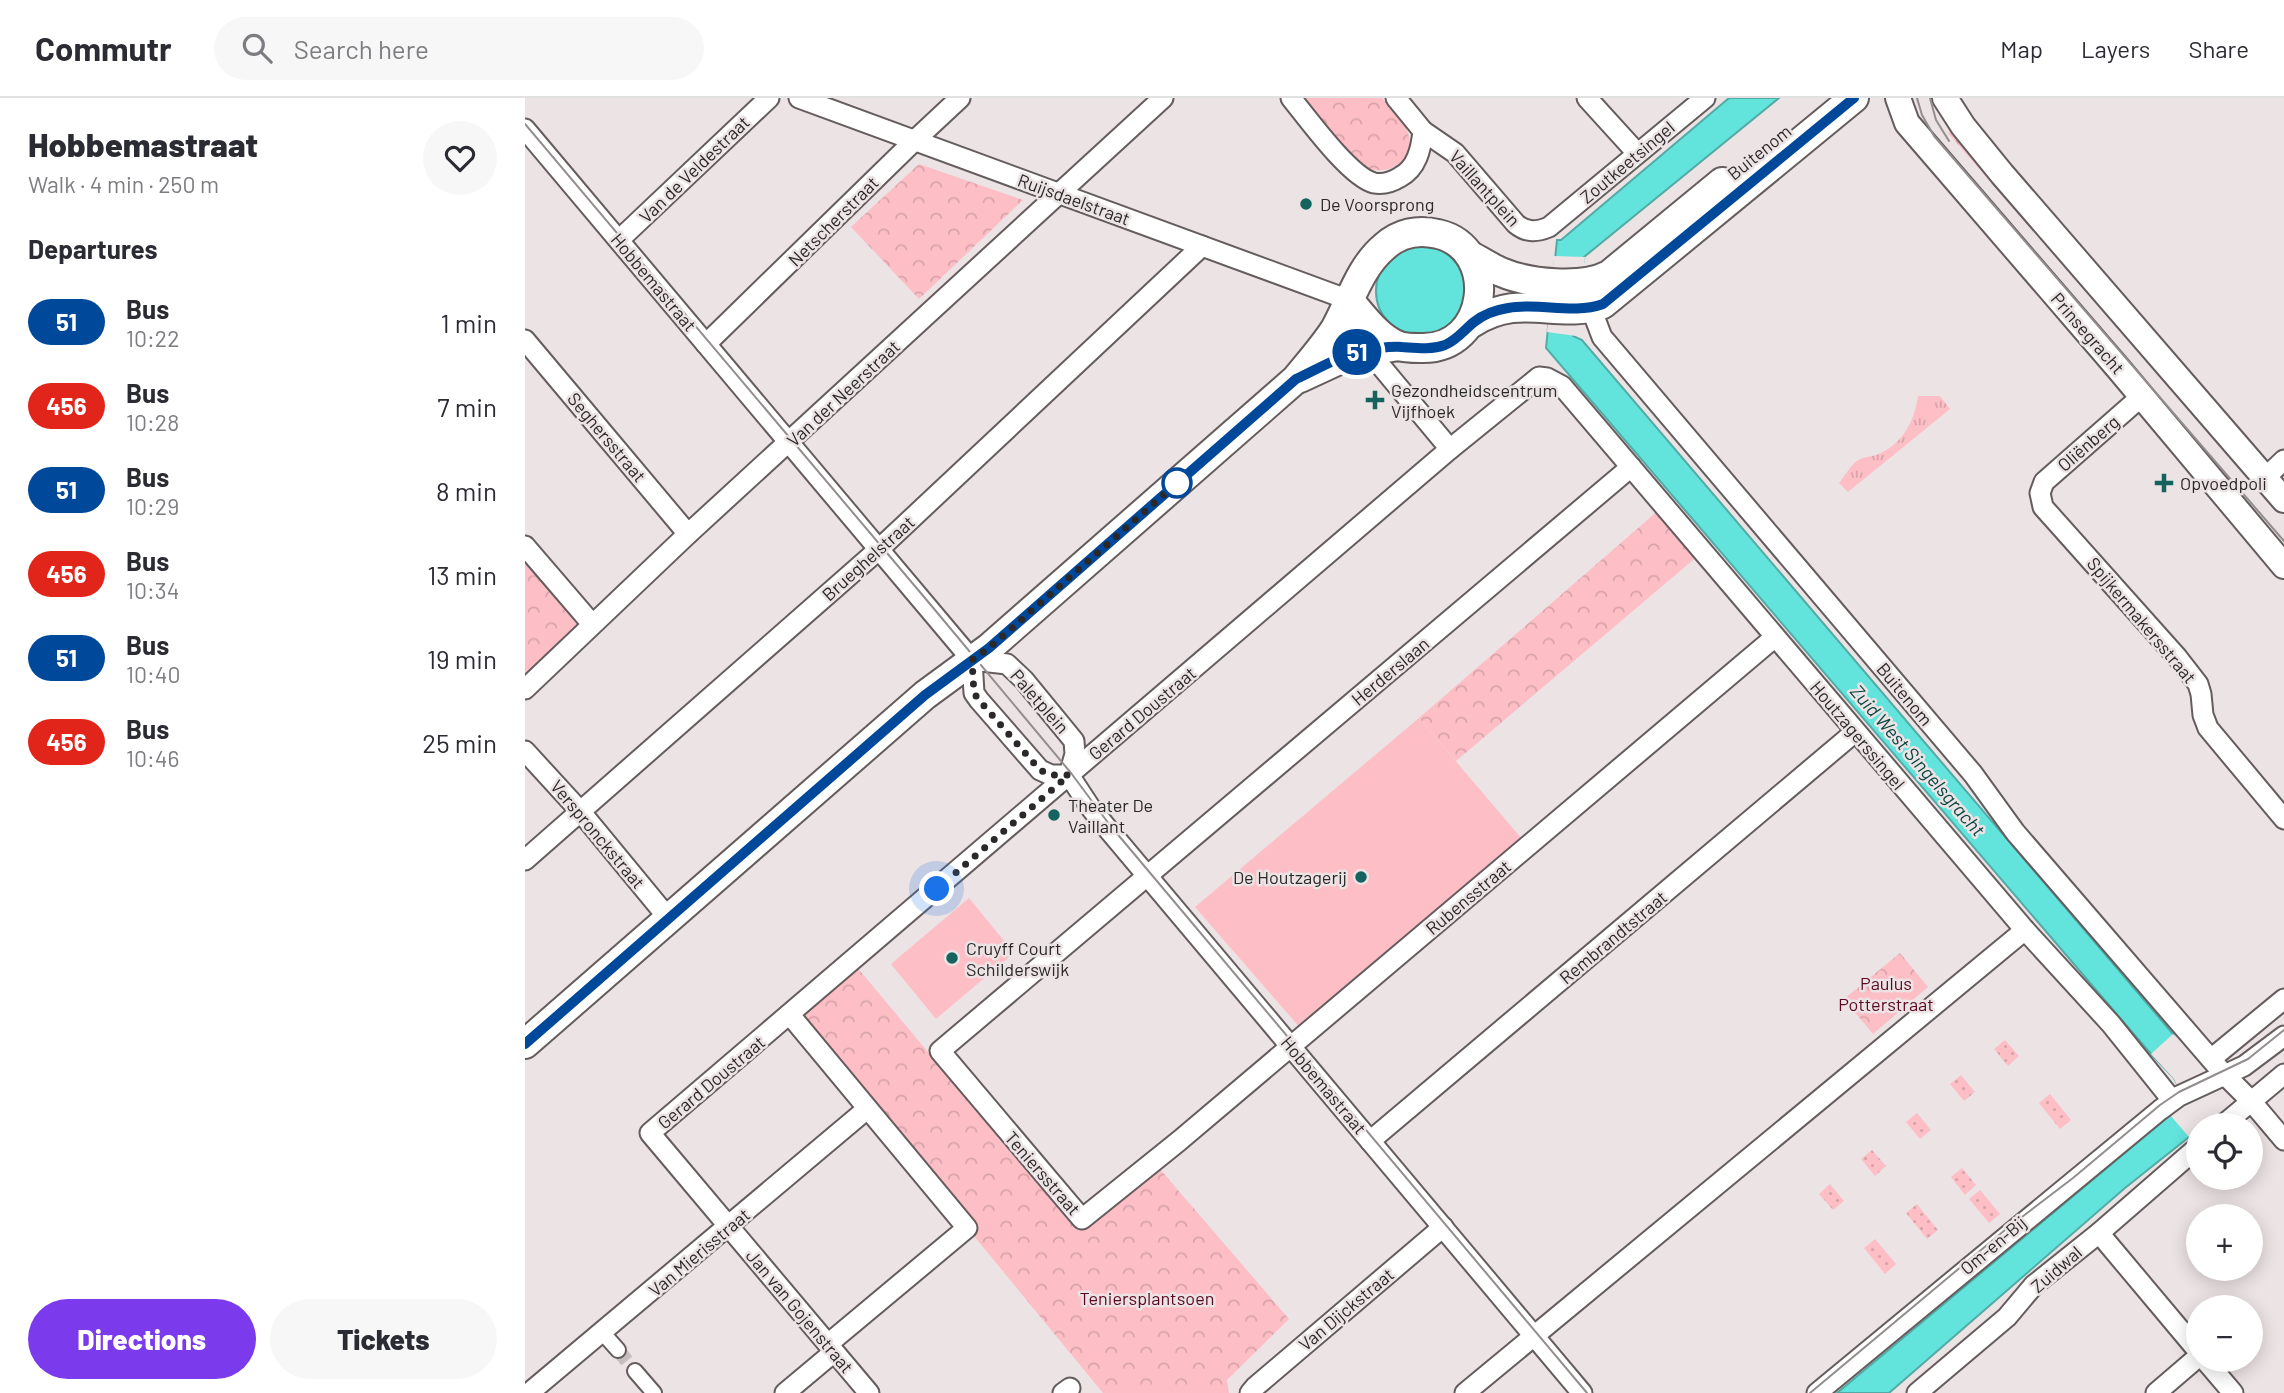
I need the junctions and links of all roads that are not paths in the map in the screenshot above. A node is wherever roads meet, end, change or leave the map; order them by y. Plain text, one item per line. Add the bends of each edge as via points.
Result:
1 (769, 98) edge
2 (799, 98) edge
3 (960, 98) edge
4 (1163, 98) edge
5 (1291, 98) edge
6 (1396, 98) edge
7 (1587, 98) edge
8 (1705, 98) edge
9 (1824, 98) edge
10 (1854, 98) edge
11 (1898, 98) edge
12 (1947, 99) edge
13 (525, 129) edge
14 (1423, 131) junction
15 (914, 141) junction
16 (1637, 153) junction
17 (1060, 194) junction
18 (1549, 227) joint
19 (619, 240) junction
20 (1202, 246) junction
21 (1472, 256) junction
22 (1550, 295) junction
23 (1349, 300) junction
24 (1584, 300) junction
25 (1472, 323) junction
26 (525, 340) edge
27 (706, 344) junction
28 (1399, 346) junction
29 (1370, 349) junction
30 (1539, 377) joint
31 (1296, 379) junction
32 (2142, 396) junction
33 (789, 443) junction
34 (1450, 449) junction
35 (2284, 460) edge
36 (1631, 467) junction
37 (2265, 478) junction
38 (2040, 493) joint
39 (2284, 500) edge
40 (688, 534) junction
41 (525, 545) edge
42 (879, 549) junction
43 (2284, 566) edge
44 (592, 624) junction
45 (1775, 637) junction
46 (972, 660) junction
47 (525, 689) edge
48 (1855, 732) junction
49 (525, 751) edge
50 (1069, 775) junction
51 (580, 811) junction
52 (2284, 819) edge
53 (525, 860) edge
54 (1148, 876) junction
55 (661, 909) junction
56 (2025, 930) junction
57 (2284, 999) edge
58 (790, 1015) junction
59 (2284, 1036) edge
60 (525, 1044) edge
61 (1291, 1046) junction
62 (2211, 1059) junction
63 (2284, 1074) edge
64 (2225, 1076) junction
65 (2176, 1098) junction
66 (2251, 1101) junction
67 (867, 1110) junction
68 (2237, 1113) edge
69 (650, 1133) joint
70 (2284, 1140) edge
71 (1370, 1141) junction
72 (1160, 1157) joint
73 (2186, 1157) edge
74 (729, 1227) junction
75 (1443, 1227) junction
76 (2099, 1233) junction
77 (603, 1332) junction
78 (1534, 1335) junction
79 (2186, 1337) edge
80 (831, 1348) junction
81 (618, 1350) tunnel mouth
82 (2186, 1367) edge
83 (635, 1371) tunnel mouth
84 (2216, 1372) edge
85 (530, 1393) edge
86 (654, 1393) edge
87 (785, 1393) edge
88 (869, 1393) edge
89 (1250, 1393) edge
90 (1465, 1393) edge
91 (1582, 1393) edge
92 (1817, 1393) edge
93 (1917, 1393) edge
94 (2156, 1393) edge
95 (2234, 1393) edge

1 - 19 street, Van de Veldestraat
2 - 15 street, Ruijsdaelstraat
3 - 15 street, Netscherstraat
4 - 17 street, Van der Neerstraat
5 - 14 street via 1348,166 1378,184 1391,183 1408,173 1417,160
6 - 14 street, Vaillantplein
7 - 16 street
8 - 16 street, Zoutkeetsingel
9 - 24 main road, Buitenom via 1597,282
10 - 24 main road, Buitenom via 1619,293 1603,304
11 - 32 street, Prinsegracht via 1907,123
12 - 37 street via 1963,127 2002,174
13 - 19 street, Hobbemastraat
14 - 18 street, Vaillantplein via 1455,153 1516,224 1526,230
15 - 17 street, Ruijsdaelstraat
15 - 27 street, Netscherstraat
16 - 18 street, Zoutkeetsingel
17 - 20 street, Ruijsdaelstraat
17 - 33 street, Van der Neerstraat
19 - 27 street, Hobbemastraat
20 - 23 street, Ruijsdaelstraat
20 - 42 street, Brueghelstraat
21 - 22 main road
21 - 23 main road via 1447,236 1422,231 1401,236 1375,255
21 - 25 main road via 1479,287
22 - 24 main road, Buitenom
22 - 25 main road, Buitenom via 1487,313
23 - 28 main road via 1374,329
23 - 31 main road via 1334,331
24 - 62 street, Buitenom via 1602,337
25 - 28 main road via 1445,345 1429,349
26 - 40 street, Seghersstraat
27 - 33 street, Hobbemastraat
28 - 29 main road
29 - 31 main road
29 - 34 street
30 - 34 street, Gerard Doustraat
30 - 36 street, Houtzagerssingel via 1562,386
31 - 46 main road
32 - 38 street, Oliënberg via 2044,482
32 - 43 street, Prinsegracht
33 - 40 street, Van der Neerstraat
33 - 42 street, Hobbemastraat
34 - 50 street, Gerard Doustraat
35 - 37 street
36 - 45 street, Houtzagerssingel
36 - 54 street, Herderslaan
37 - 39 street
38 - 52 street, Spijkermakersstraat via 2043,507 2198,684 2208,728
40 - 44 street, Van der Neerstraat
41 - 44 street
42 - 46 street, Hobbemastraat
42 - 51 street, Brueghelstraat
44 - 47 street, Van der Neerstraat
45 - 48 street, Houtzagerssingel
45 - 61 street, Rubensstraat
46 - 50 street via 974,693 979,700 1040,770
46 - 50 street, Paletplein via 1007,664 1032,690 1074,741
46 - 55 main road
48 - 56 street, Houtzagerssingel
48 - 71 street, Rembrandtstraat
49 - 51 street, Verspronckstraat
50 - 54 street, Hobbemastraat
50 - 58 street, Gerard Doustraat
51 - 53 street, Brueghelstraat
51 - 55 street, Verspronckstraat
54 - 61 street, Hobbemastraat
54 - 72 street, Teniersstraat via 940,1051 1082,1219
55 - 60 main road
56 - 65 street, Houtzagerssingel
56 - 78 street
57 - 62 street
58 - 67 street
58 - 69 street, Gerard Doustraat
59 - 64 street, Om-en-Bij
61 - 71 street, Hobbemastraat
61 - 72 street, Rubensstraat
62 - 64 street, Buitenom
63 - 66 street
64 - 65 street, Om-en-Bij
64 - 66 street, Buitenom
65 - 92 street, Om-en-Bij
66 - 68 street
66 - 70 street, Buitenom
67 - 74 street, Van Mierisstraat
67 - 80 street via 967,1228
69 - 74 street, Jan van Gojenstraat
71 - 75 street, Hobbemastraat
73 - 76 street, Zuidwal
74 - 77 street, Van Mierisstraat
74 - 80 street, Jan van Gojenstraat
75 - 78 street, Hobbemastraat
75 - 89 street, Van Dijckstraat
76 - 79 street
76 - 93 street, Zuidwal
77 - 81 street
77 - 85 street, Van Mierisstraat
78 - 90 street
78 - 91 street, Hobbemastraat
80 - 87 street
80 - 88 street, Jan van Gojenstraat
82 - 94 street
83 - 86 street
84 - 95 street

